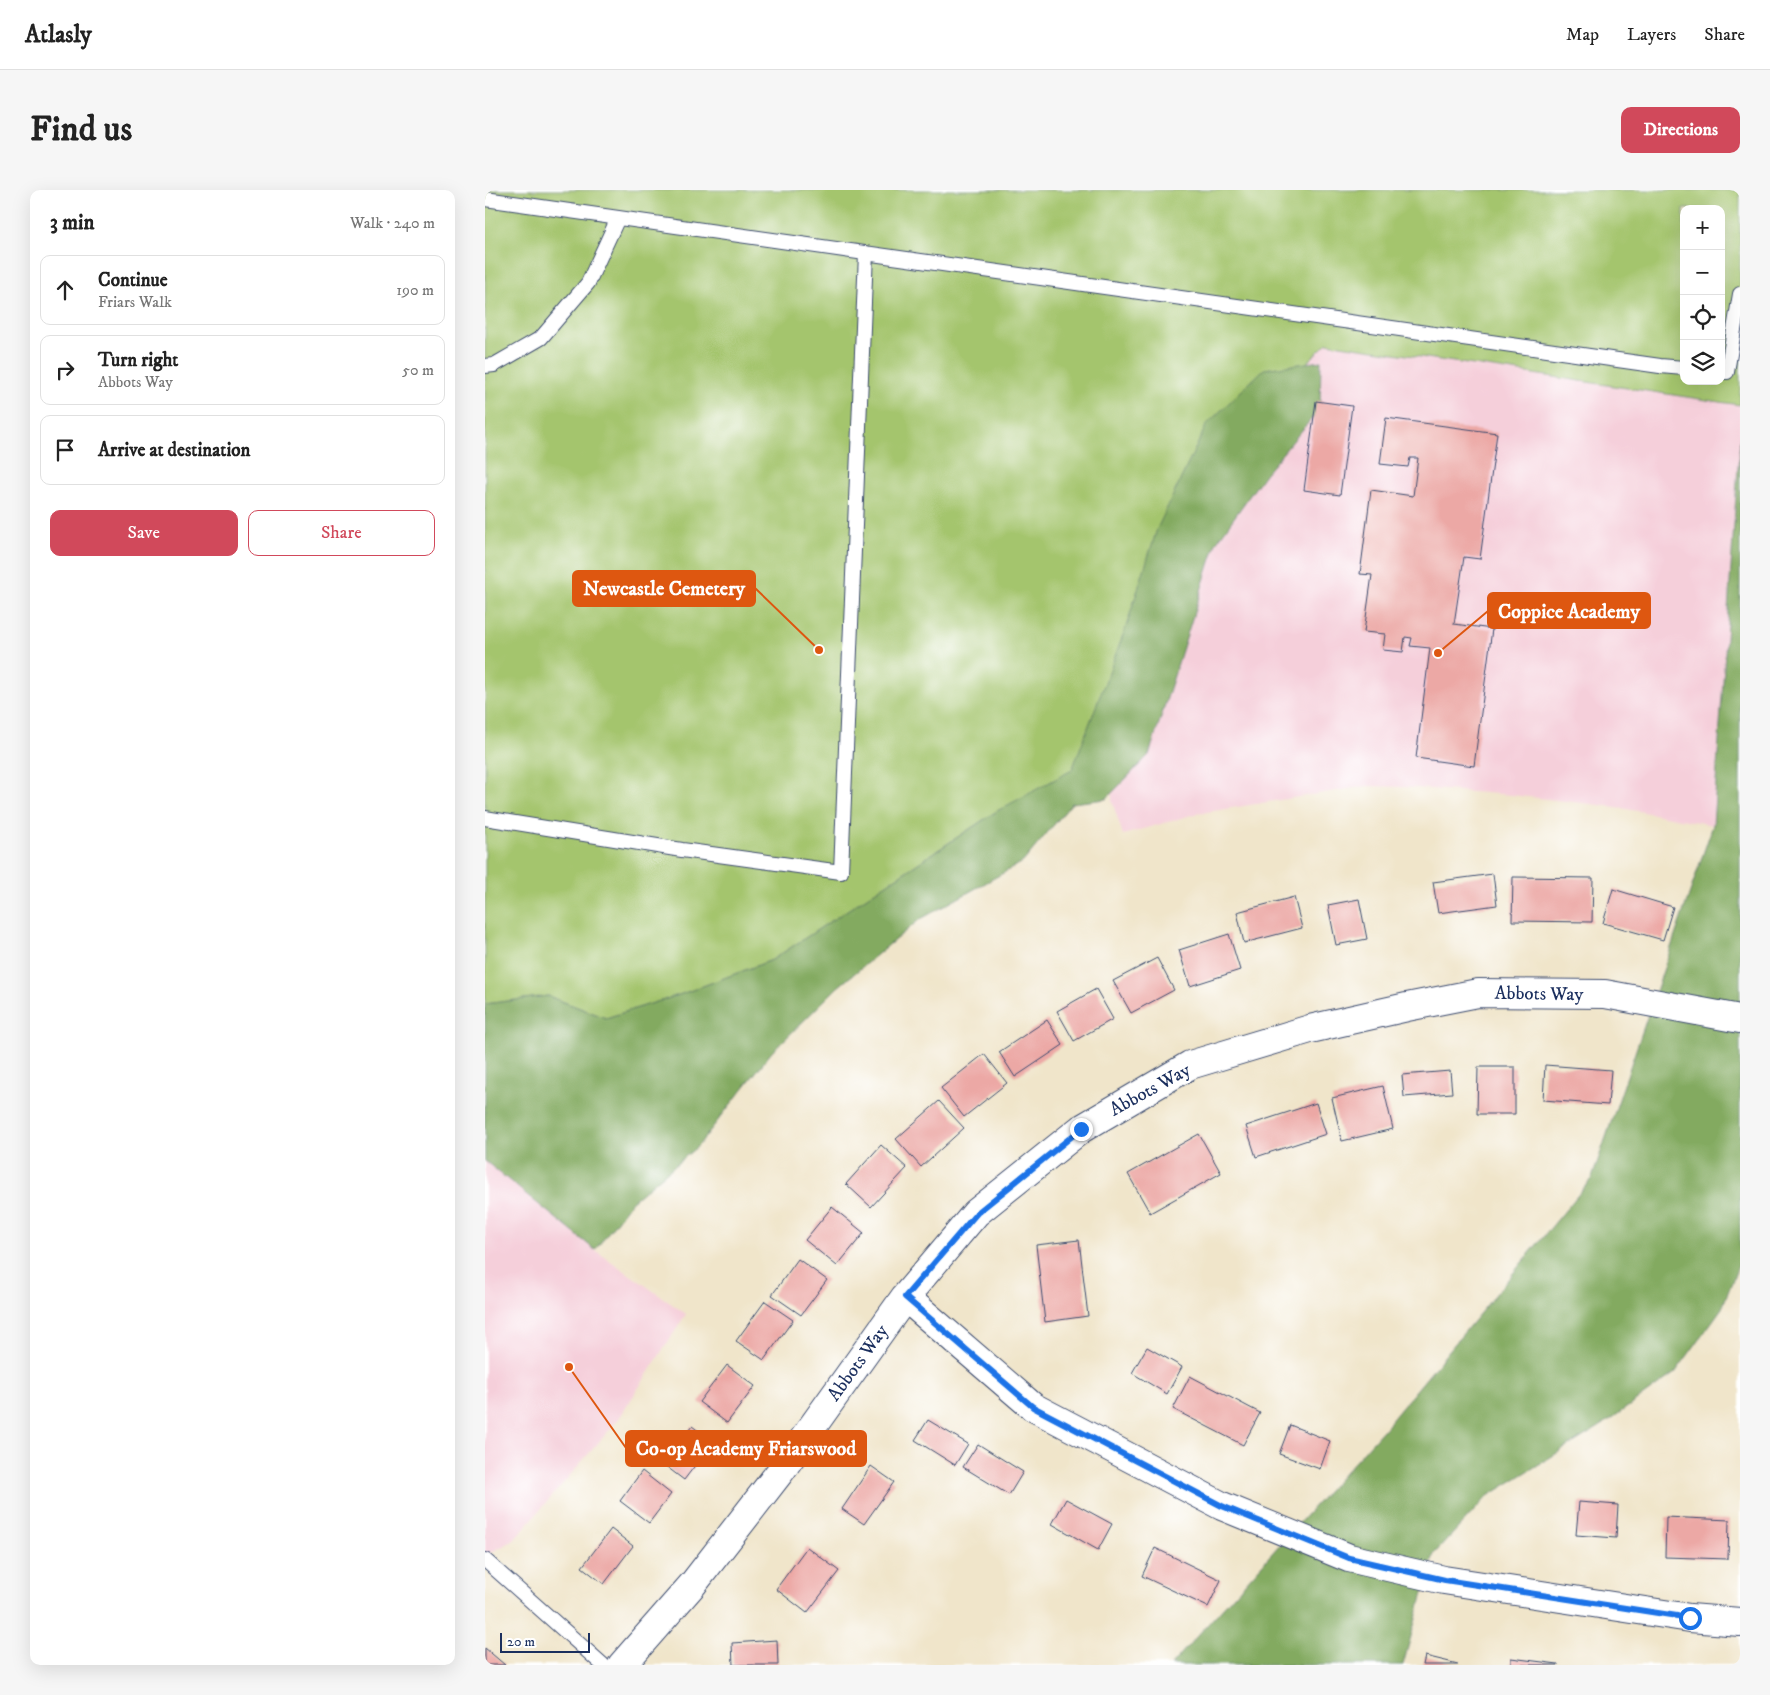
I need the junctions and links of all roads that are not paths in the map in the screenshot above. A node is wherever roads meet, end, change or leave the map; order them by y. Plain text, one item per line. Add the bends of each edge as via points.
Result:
1 (485, 199) edge
2 (618, 218) junction
3 (866, 253) junction
4 (1740, 294) edge
5 (485, 366) edge
6 (1680, 368) edge
7 (1725, 372) edge
8 (485, 818) edge
9 (1740, 1019) edge
10 (905, 1297) junction
11 (485, 1560) edge
12 (1740, 1622) edge
13 (603, 1665) edge
14 (622, 1665) edge

1 - 2 lane
2 - 3 lane
2 - 5 lane via 588,283 541,338 494,366
3 - 6 lane
3 - 8 lane via 841,872
4 - 7 lane
9 - 10 street, Abbots Way via 1605,994 1478,993 1310,1029 1190,1065 1081,1129 977,1213
10 - 12 street via 1033,1407 1222,1506 1349,1558 1454,1582 1690,1618
10 - 14 street, Abbots Way via 780,1472 693,1584
11 - 13 lane

